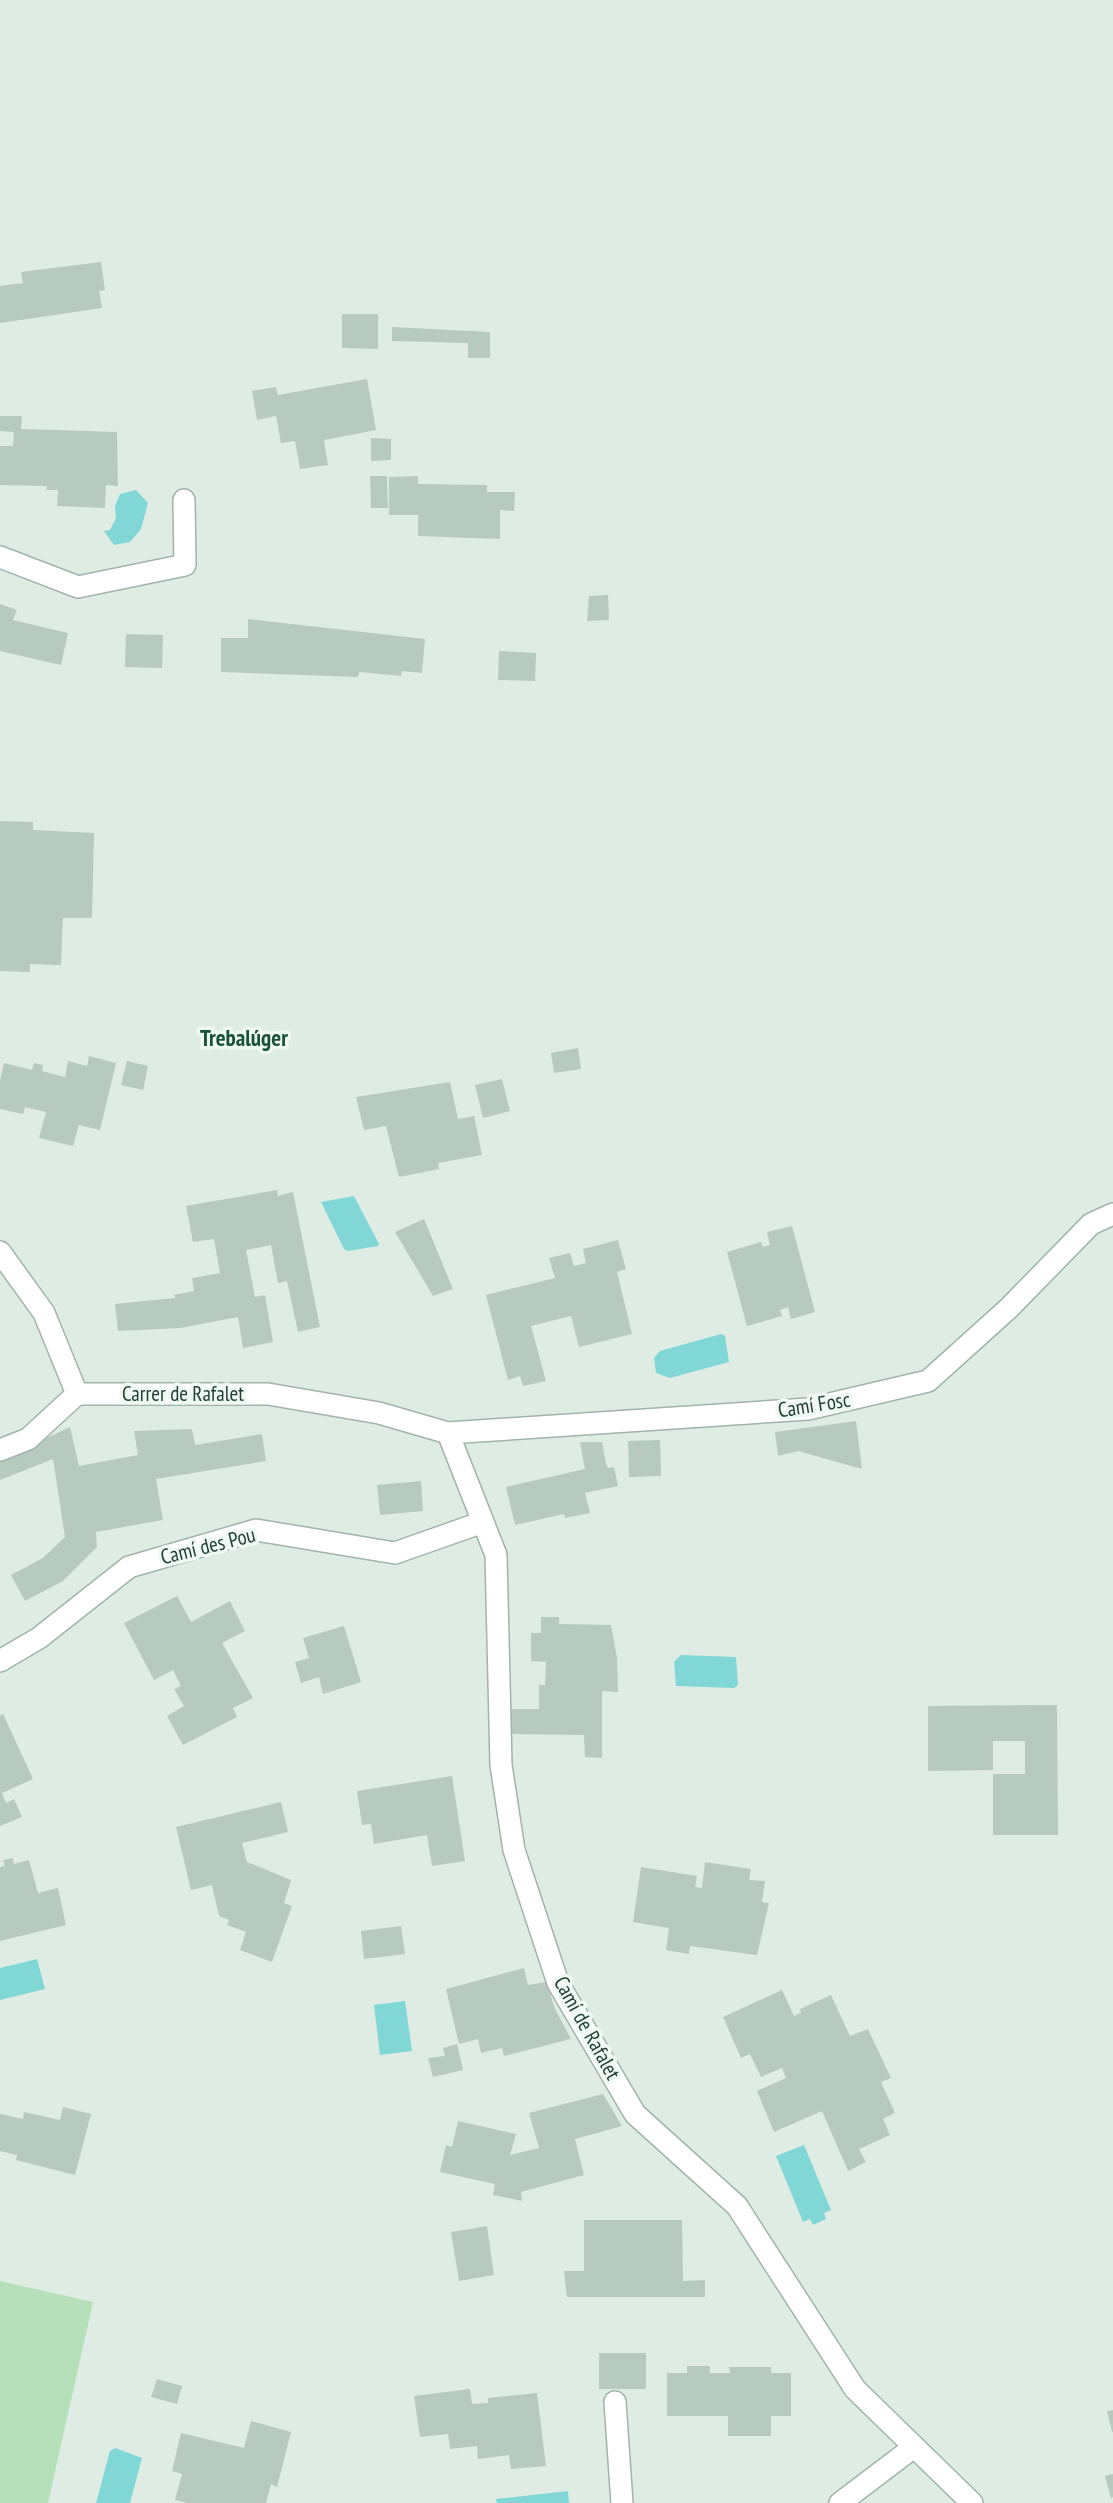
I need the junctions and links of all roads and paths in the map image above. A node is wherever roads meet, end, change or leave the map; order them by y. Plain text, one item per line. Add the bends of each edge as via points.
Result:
1 (184, 500) dead end
2 (0, 557) edge
3 (1113, 1214) edge
4 (0, 1251) edge
5 (77, 1394) junction
6 (448, 1433) junction
7 (0, 1450) edge
8 (483, 1522) junction
9 (0, 1661) edge
10 (615, 2402) dead end
11 (914, 2447) junction
12 (622, 2503) edge
13 (840, 2503) edge
14 (972, 2503) edge

1 - 2 street via 186,565 78,587
3 - 6 street, Camí Fosc via 1091,1224 1009,1308 928,1381 808,1409
4 - 5 street via 44,1313
5 - 6 street, Carrer de Rafalet via 268,1394 379,1413
5 - 7 street via 28,1439
6 - 8 street, Camí de Rafalet
8 - 9 street, Camí des Pou via 395,1553 256,1530 129,1567 39,1638
8 - 11 street, Camí de Rafalet via 496,1555 501,1765 514,1850 558,1983 635,2114 737,2206 855,2389
10 - 12 street
11 - 13 street
11 - 14 street, Camí de Rafalet

